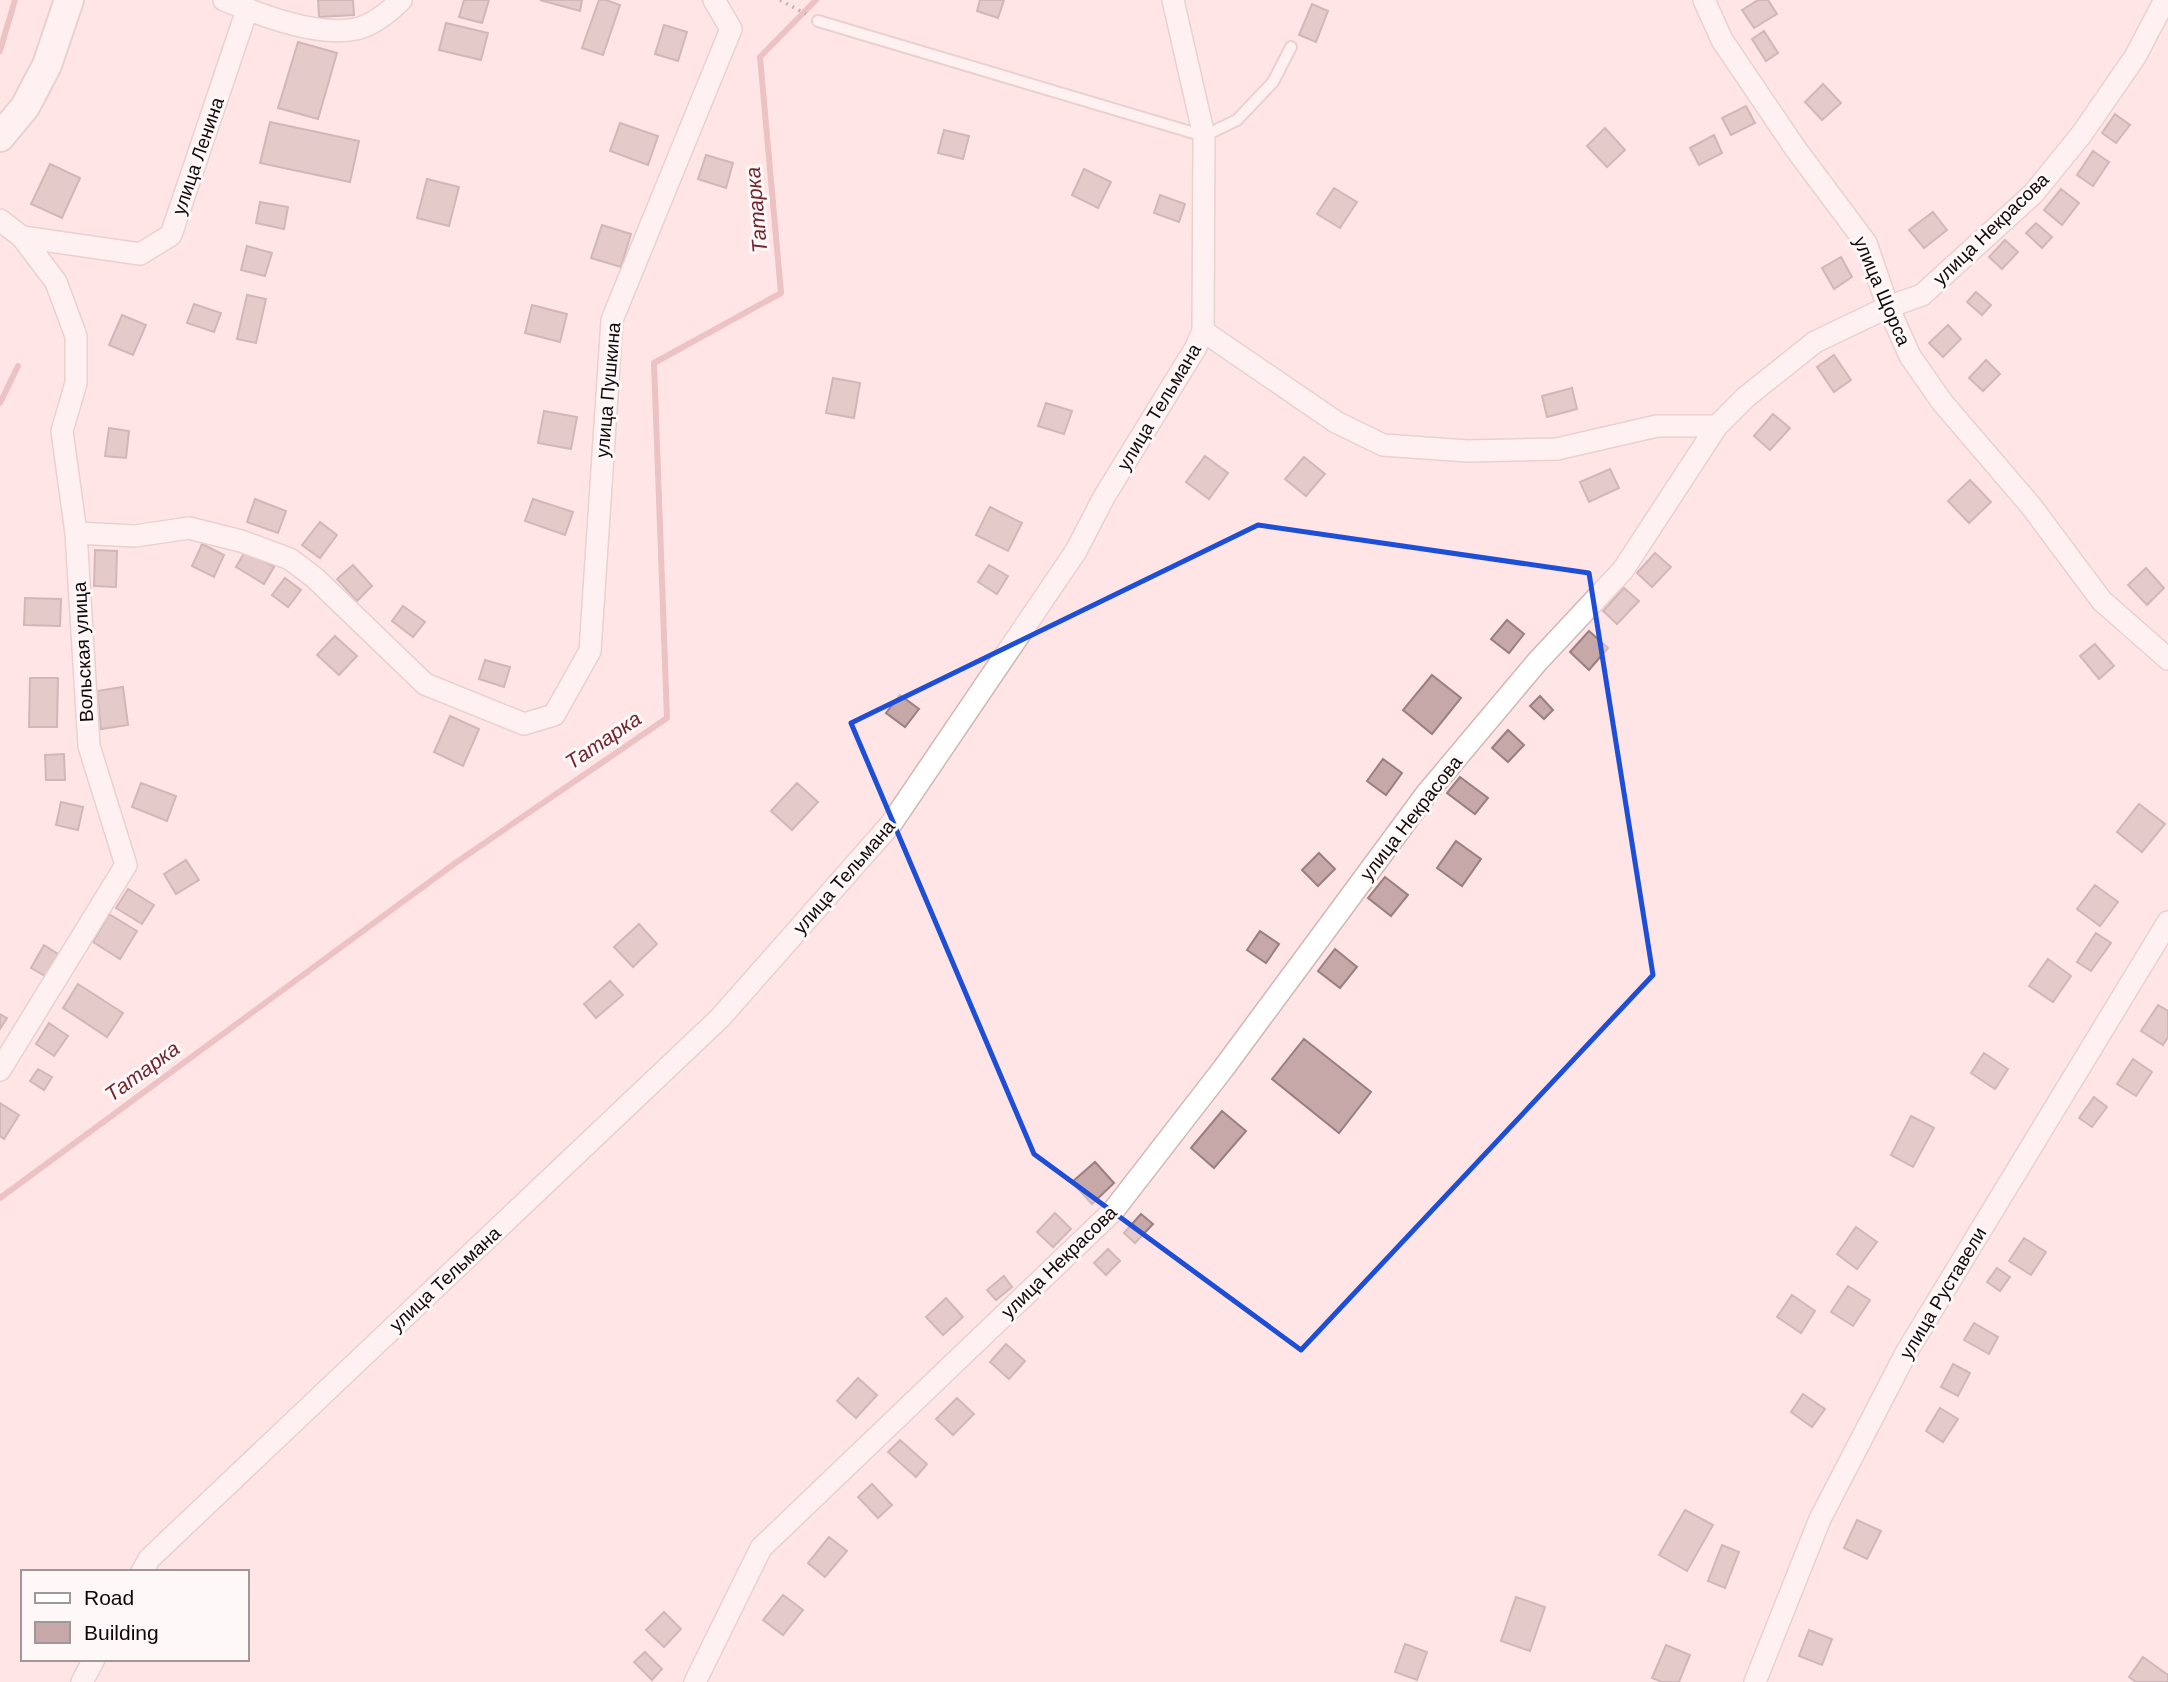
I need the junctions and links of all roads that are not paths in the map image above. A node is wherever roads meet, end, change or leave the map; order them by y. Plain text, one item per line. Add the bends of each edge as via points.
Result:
1 (69, 0) edge
2 (225, 0) edge
3 (401, 0) edge
4 (714, 0) edge
5 (1173, 0) edge
6 (1704, 0) edge
7 (2165, 0) edge
8 (247, 10) junction
9 (818, 21) road end
10 (1291, 47) dead end
11 (1204, 136) junction
12 (0, 137) edge
13 (0, 220) edge
14 (22, 237) junction
15 (1888, 307) junction
16 (1203, 331) junction
17 (1717, 426) junction
18 (76, 533) junction
19 (2168, 659) edge
20 (2168, 922) edge
21 (0, 1070) edge
22 (143, 1570) edge
23 (93, 1661) edge
24 (82, 1682) edge
25 (695, 1682) edge
26 (1755, 1682) edge

1 - 12 street via 47,65 25,107
2 - 8 street
3 - 8 street via 376,21 356,29 325,30
4 - 18 street, улица Пушкина via 731,29 612,320 590,651 554,715 524,724 425,684 290,559 189,528 135,536
5 - 11 street, улица Тельмана
6 - 15 street, улица Щорса via 1722,40 1866,243
7 - 15 street, улица Некрасова via 2135,57 2033,194 1922,295
8 - 14 street, улица Ленина via 171,235 140,254
9 - 11 lane
10 - 11 lane via 1273,82 1237,120
11 - 16 street, улица Тельмана
13 - 14 street, Вольская улица
14 - 18 street, Вольская улица via 56,282 76,336 76,383 62,431
15 - 17 street, улица Некрасова via 1815,342
15 - 19 street, улица Щорса via 1910,356 1942,402 2031,506 2102,601
16 - 17 street via 1336,422 1383,445 1468,451 1557,449 1657,426
16 - 22 street, улица Тельмана via 1076,551 891,824 720,1018 159,1549
17 - 25 street, улица Некрасова via 1623,570 1537,662 1427,793 1113,1211 761,1548
18 - 21 street, Вольская улица via 89,746 126,865
20 - 26 street, улица Руставели via 1906,1353 1820,1520
23 - 24 street

